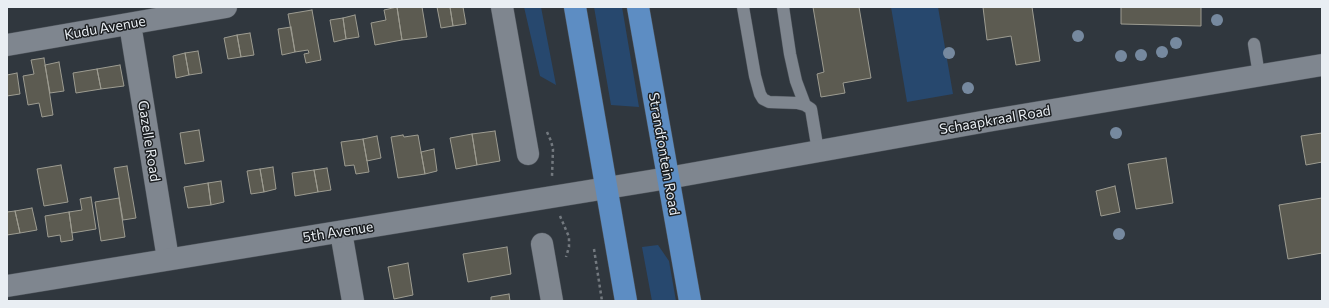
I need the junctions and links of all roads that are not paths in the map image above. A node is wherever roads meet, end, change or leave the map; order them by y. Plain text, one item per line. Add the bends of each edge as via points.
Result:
1 (226, 7) edge
2 (502, 7) edge
3 (575, 7) edge
4 (638, 7) edge
5 (743, 7) edge
6 (783, 7) edge
7 (130, 24) junction
8 (1254, 44) dead end
9 (7, 45) edge
10 (1322, 65) edge
11 (1259, 75) junction
12 (805, 105) junction
13 (818, 151) junction
14 (528, 154) dead end
15 (668, 178) junction
16 (607, 188) junction
17 (341, 232) junction
18 (542, 244) dead end
19 (168, 259) junction
20 (7, 286) edge
21 (353, 301) edge
22 (552, 301) edge
23 (626, 301) edge
24 (690, 301) edge

1 - 7 street, Kudu Avenue
2 - 14 street
3 - 16 main road
4 - 15 main road, Strandfontein Road
5 - 12 lane via 760,94 769,102
6 - 12 lane via 796,81
7 - 9 street, Kudu Avenue
7 - 19 street, Gazelle Road
8 - 11 lane
10 - 11 street, Schaapkraal Road
11 - 13 street, Schaapkraal Road
12 - 13 lane via 811,109
13 - 15 street, Schaapkraal Road
15 - 16 street, 5th Avenue
15 - 24 main road, Strandfontein Road
16 - 17 street, 5th Avenue
16 - 23 main road
17 - 19 street, 5th Avenue
17 - 21 street
18 - 22 street
19 - 20 street, 5th Avenue

